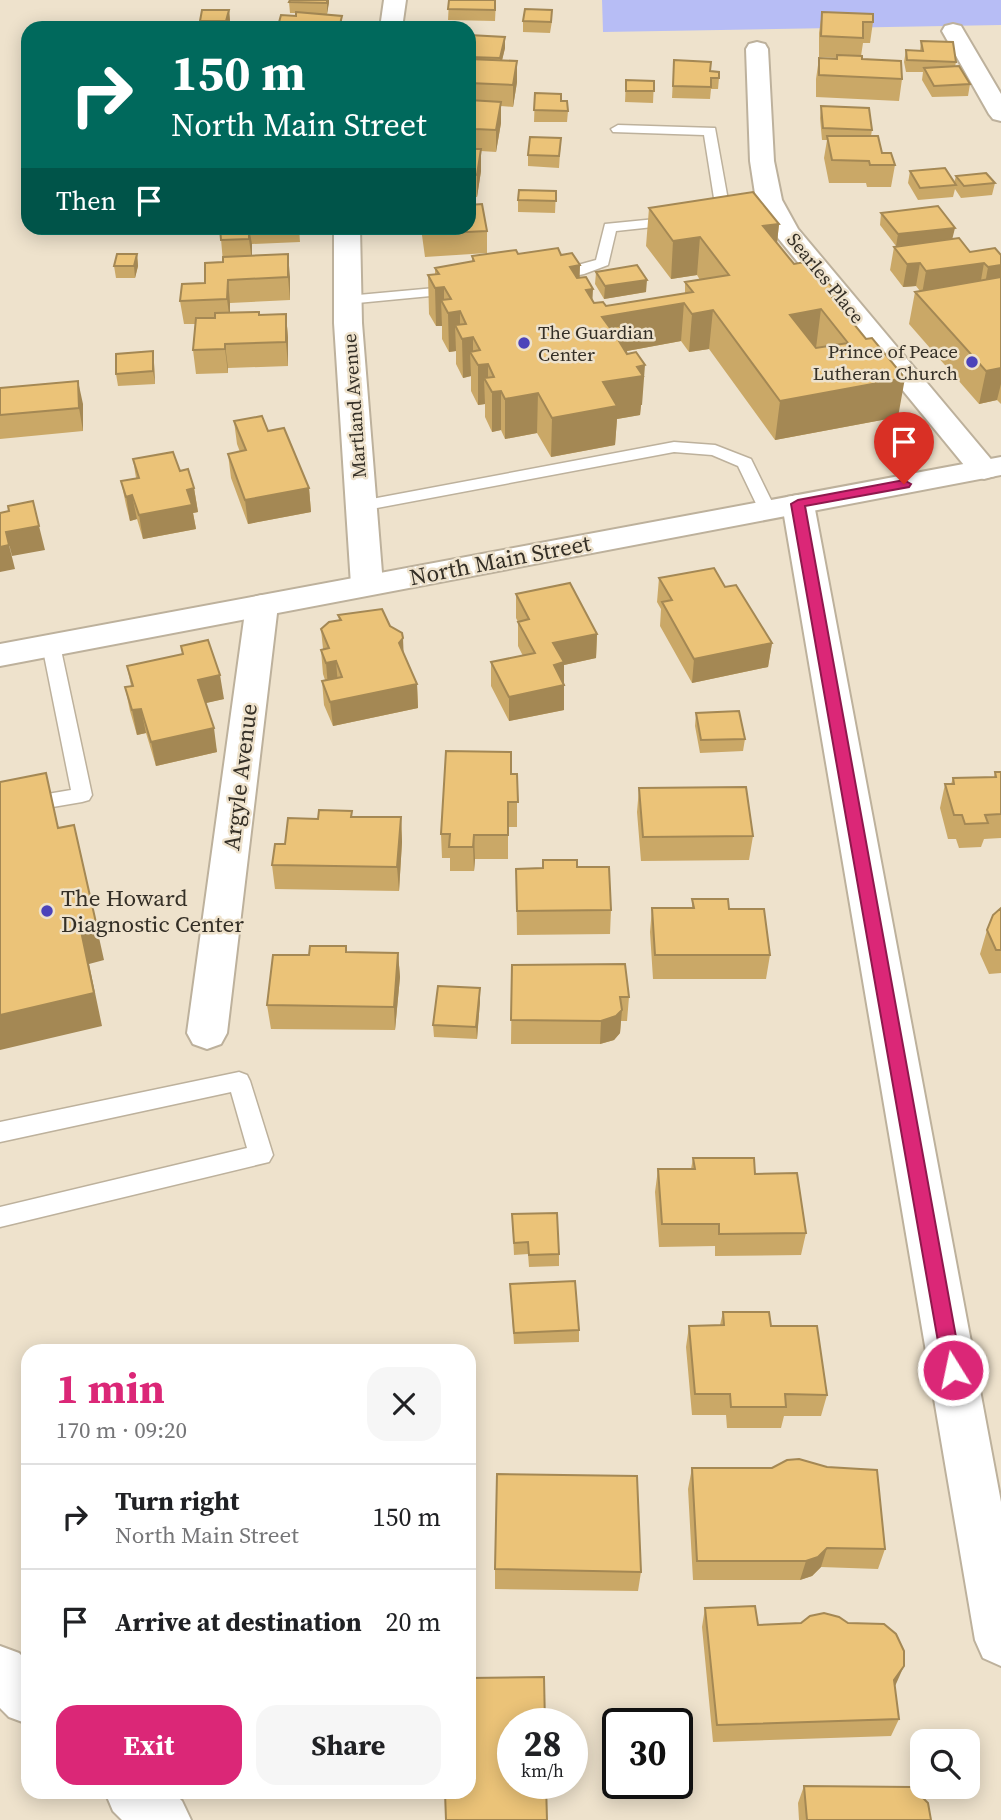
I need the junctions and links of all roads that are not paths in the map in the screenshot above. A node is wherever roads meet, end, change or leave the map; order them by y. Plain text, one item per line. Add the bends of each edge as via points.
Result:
1 (395, 0) edge
2 (392, 21) edge
3 (953, 31) dead end
4 (757, 48) dead end
5 (1001, 114) edge
6 (618, 129) dead end
7 (724, 217) edge
8 (686, 220) edge
9 (347, 235) edge
10 (540, 279) edge
11 (476, 288) edge
12 (347, 300) junction
13 (993, 468) edge
14 (361, 506) junction
15 (783, 507) junction
16 (367, 585) junction
17 (262, 605) junction
18 (51, 645) junction
19 (0, 655) edge
20 (0, 809) edge
21 (207, 1033) dead end
22 (0, 1132) edge
23 (0, 1217) edge
24 (1001, 1640) edge
25 (0, 1672) edge
26 (21, 1692) edge
27 (140, 1799) edge
28 (163, 1820) edge

1 - 2 street
3 - 5 street
4 - 13 street, Searles Place via 762,161 770,213
6 - 7 lane via 710,131
8 - 10 lane via 610,227 603,262
9 - 12 street, Martland Avenue
11 - 12 lane
12 - 14 street, Martland Avenue
13 - 15 street, North Main Street
14 - 15 lane via 674,447 715,450 745,463
14 - 16 street, Martland Avenue
15 - 16 street, North Main Street
15 - 24 street
16 - 17 street, North Main Street
17 - 18 street, North Main Street
17 - 21 street, Argyle Avenue
18 - 19 street, North Main Street
18 - 20 lane via 82,795
22 - 23 lane via 239,1081 261,1155
25 - 26 street
27 - 28 street

